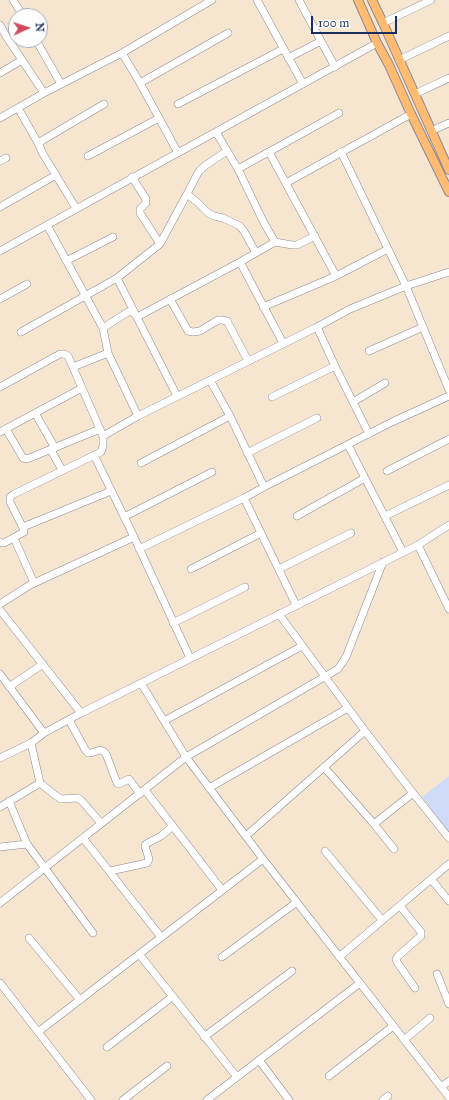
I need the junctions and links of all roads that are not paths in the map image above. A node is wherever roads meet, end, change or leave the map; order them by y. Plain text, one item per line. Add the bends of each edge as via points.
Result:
1 (212, 0) edge
2 (257, 0) edge
3 (298, 0) edge
4 (358, 0) edge
5 (372, 0) edge
6 (431, 0) edge
7 (383, 23) junction
8 (0, 25) edge
9 (228, 33) dead end
10 (449, 36) edge
11 (321, 41) junction
12 (377, 43) junction
13 (41, 48) edge
14 (283, 49) junction
15 (122, 53) junction
16 (288, 58) junction
17 (22, 60) junction
18 (399, 60) junction
19 (335, 67) junction
20 (0, 74) edge
21 (449, 78) edge
22 (140, 83) junction
23 (61, 84) junction
24 (303, 84) junction
25 (44, 94) junction
26 (415, 94) junction
27 (104, 104) dead end
28 (178, 104) dead end
29 (18, 108) junction
30 (339, 114) dead end
31 (411, 114) junction
32 (0, 118) edge
33 (159, 118) junction
34 (449, 123) edge
35 (431, 131) junction
36 (216, 132) junction
37 (38, 143) junction
38 (227, 151) junction
39 (269, 152) junction
40 (342, 152) junction
41 (178, 153) junction
42 (88, 156) dead end
43 (238, 169) junction
44 (449, 170) edge
45 (56, 175) junction
46 (132, 177) junction
47 (286, 183) junction
48 (448, 190) edge
49 (187, 194) junction
50 (0, 208) edge
51 (76, 208) junction
52 (47, 225) junction
53 (315, 236) junction
54 (113, 237) dead end
55 (275, 242) junction
56 (160, 244) junction
57 (388, 249) junction
58 (0, 251) edge
59 (256, 253) junction
60 (66, 261) junction
61 (240, 262) junction
62 (449, 272) edge
63 (336, 276) junction
64 (117, 278) junction
65 (27, 284) dead end
66 (406, 286) junction
67 (86, 296) junction
68 (0, 299) edge
69 (170, 299) junction
70 (263, 307) junction
71 (137, 316) junction
72 (317, 327) junction
73 (423, 327) junction
74 (103, 328) junction
75 (21, 332) dead end
76 (283, 343) junction
77 (369, 351) dead end
78 (108, 353) junction
79 (248, 361) junction
80 (335, 366) junction
81 (73, 367) junction
82 (210, 380) junction
83 (385, 383) dead end
84 (1, 385) edge
85 (82, 388) junction
86 (449, 390) edge
87 (177, 396) junction
88 (449, 396) edge
89 (272, 397) dead end
90 (353, 402) junction
91 (35, 413) junction
92 (138, 416) junction
93 (230, 416) junction
94 (317, 418) dead end
95 (100, 429) junction
96 (3, 430) edge
97 (369, 434) junction
98 (103, 436) junction
99 (449, 439) edge
100 (348, 445) junction
101 (53, 449) junction
102 (247, 453) junction
103 (94, 455) junction
104 (141, 463) dead end
105 (62, 470) junction
106 (387, 471) dead end
107 (212, 472) dead end
108 (365, 478) junction
109 (449, 485) edge
110 (264, 487) junction
111 (111, 491) junction
112 (244, 498) junction
113 (297, 516) dead end
114 (385, 516) junction
115 (124, 517) junction
116 (449, 525) edge
117 (23, 527) junction
118 (261, 533) junction
119 (351, 533) dead end
120 (14, 538) junction
121 (134, 538) junction
122 (0, 542) edge
123 (418, 545) junction
124 (139, 549) junction
125 (403, 552) junction
126 (383, 562) junction
127 (191, 569) dead end
128 (279, 569) junction
129 (34, 582) junction
130 (245, 588) dead end
131 (0, 604) edge
132 (296, 605) junction
133 (449, 609) edge
134 (0, 610) edge
135 (279, 614) junction
136 (173, 623) junction
137 (302, 646) junction
138 (190, 658) junction
139 (43, 664) junction
140 (0, 674) edge
141 (325, 677) junction
142 (141, 683) junction
143 (9, 687) junction
144 (348, 708) junction
145 (81, 713) junction
146 (69, 720) junction
147 (164, 721) junction
148 (365, 730) junction
149 (44, 733) junction
150 (31, 743) junction
151 (186, 757) junction
152 (0, 758) edge
153 (324, 767) junction
154 (40, 783) junction
155 (209, 788) junction
156 (142, 792) junction
157 (413, 793) junction
158 (9, 801) junction
159 (0, 807) edge
160 (101, 824) junction
161 (374, 824) junction
162 (173, 826) junction
163 (246, 836) junction
164 (83, 838) junction
165 (449, 838) edge
166 (27, 844) junction
167 (0, 847) edge
168 (394, 849) dead end
169 (325, 851) dead end
170 (263, 859) junction
171 (449, 864) edge
172 (45, 868) junction
173 (110, 871) junction
174 (431, 879) junction
175 (222, 890) junction
176 (0, 902) edge
177 (296, 902) junction
178 (449, 902) edge
179 (400, 906) junction
180 (382, 920) junction
181 (93, 933) dead end
182 (161, 937) junction
183 (29, 938) dead end
184 (139, 954) junction
185 (222, 957) dead end
186 (339, 957) junction
187 (292, 971) dead end
188 (437, 974) dead end
189 (0, 983) edge
190 (360, 983) junction
191 (415, 988) dead end
192 (172, 997) junction
193 (80, 1000) junction
194 (449, 1004) edge
195 (430, 1018) dead end
196 (393, 1026) junction
197 (38, 1032) junction
198 (204, 1036) junction
199 (404, 1040) junction
200 (108, 1047) dead end
201 (259, 1060) junction
202 (167, 1066) dead end
203 (329, 1076) dead end
204 (237, 1077) junction
205 (449, 1081) edge
206 (441, 1087) junction
207 (449, 1097) edge
208 (91, 1100) edge
209 (123, 1100) edge
210 (207, 1100) edge
211 (289, 1100) edge

1 - 15 street
2 - 14 street
3 - 11 street
4 - 12 main road
5 - 7 main road
6 - 7 street
7 - 18 main road
8 - 17 street
9 - 22 street
10 - 18 street
11 - 16 street
11 - 19 street
12 - 19 street
12 - 31 main road
13 - 23 street
14 - 16 street
14 - 28 street
15 - 22 street
15 - 23 street
16 - 24 street
17 - 20 street
17 - 25 street
18 - 26 main road
19 - 24 street
21 - 26 street
22 - 33 street
23 - 25 street
24 - 36 street
25 - 29 street
26 - 35 main road
27 - 37 street
29 - 32 street
29 - 37 street
30 - 39 street
31 - 40 street
31 - 48 main road
33 - 41 street
33 - 42 street
34 - 35 street
35 - 44 main road
36 - 38 street
36 - 41 street
37 - 45 street
38 - 43 street
38 - 49 street via 199,171
39 - 43 street
39 - 47 street
40 - 47 street
40 - 57 street
41 - 46 street
43 - 55 street
45 - 50 street
45 - 51 street
46 - 51 street
46 - 56 street via 146,199 140,213
47 - 53 street
49 - 56 street
49 - 59 street via 208,213 240,226
51 - 52 street
52 - 58 street
52 - 60 street
53 - 55 street via 297,245
53 - 63 street
54 - 60 street
55 - 59 street
56 - 64 street
57 - 63 street
57 - 66 street
59 - 61 street
60 - 67 street
61 - 69 street
61 - 70 street
62 - 66 street
63 - 70 street
64 - 67 street
64 - 71 street
65 - 68 street
66 - 72 street via 350,309
66 - 73 street
67 - 74 street
67 - 75 street
69 - 71 street
69 - 79 street via 188,331 200,331 218,320 227,321
70 - 76 street
71 - 74 street via 132,311 128,312
71 - 87 street
72 - 76 street
72 - 80 street
73 - 77 street
73 - 86 street
74 - 78 street
76 - 79 street
78 - 81 street
78 - 92 street
79 - 82 street
80 - 89 street
80 - 90 street
81 - 84 street via 68,356 60,354
81 - 85 street
82 - 87 street
82 - 93 street
83 - 90 street
85 - 91 street
85 - 95 street
87 - 92 street
88 - 97 street
90 - 97 street
91 - 96 street
91 - 101 street
92 - 98 street
93 - 102 street
93 - 104 street
94 - 102 street
95 - 98 street
95 - 101 street
96 - 101 street via 25,459
97 - 100 street
98 - 103 street via 104,446 101,452
99 - 106 street
100 - 108 street
100 - 110 street
101 - 105 street
102 - 110 street
103 - 105 street
103 - 111 street
105 - 117 street via 10,497
107 - 115 street
108 - 113 street
108 - 114 street
109 - 114 street
110 - 112 street
111 - 115 street
111 - 117 street
112 - 118 street
112 - 124 street
114 - 125 street
115 - 121 street
116 - 123 street
117 - 120 street via 23,533
118 - 127 street
118 - 128 street
119 - 128 street
120 - 122 street via 4,543
120 - 129 street
121 - 124 street
121 - 129 street
123 - 125 street
123 - 133 street
124 - 136 street
125 - 126 street
126 - 132 street
126 - 141 street via 346,657 338,669
128 - 132 street
129 - 131 street
130 - 136 street
132 - 135 street
134 - 139 street
135 - 137 street
135 - 138 street
136 - 138 street
137 - 141 street
137 - 147 street
138 - 142 street
139 - 143 street
139 - 145 street
140 - 143 street
141 - 144 street
141 - 151 street
142 - 145 street
142 - 147 street
143 - 149 street
144 - 148 street
144 - 155 street
145 - 146 street
146 - 149 street
146 - 156 street via 88,753 100,750 106,754 117,783 129,779
147 - 151 street
148 - 153 street
148 - 157 street
149 - 150 street
150 - 152 street
150 - 154 street
151 - 155 street
151 - 156 street
153 - 161 street
153 - 163 street
154 - 158 street
154 - 160 street via 61,799 81,800
155 - 163 street
156 - 160 street
156 - 162 street
157 - 161 street
157 - 165 street
158 - 159 street
158 - 166 street
160 - 164 street
161 - 168 street
162 - 173 street via 146,844 148,863
162 - 175 street
163 - 170 street
164 - 172 street
164 - 173 street
166 - 167 street
166 - 172 street
169 - 180 street
170 - 175 street
170 - 177 street
171 - 174 street
172 - 176 street
172 - 181 street
173 - 182 street
174 - 178 street
174 - 179 street
175 - 182 street
177 - 185 street
177 - 186 street
179 - 180 street
179 - 191 street via 421,932 421,936 396,959
180 - 186 street
182 - 184 street
183 - 193 street
184 - 192 street
184 - 193 street
186 - 190 street
187 - 198 street
188 - 194 street
189 - 197 street
190 - 196 street
190 - 201 street
192 - 198 street
192 - 200 street
193 - 197 street
195 - 199 street
196 - 199 street
196 - 203 street
197 - 208 street
198 - 204 street
199 - 206 street
201 - 204 street
201 - 211 street
202 - 209 street
204 - 210 street
205 - 206 street
206 - 207 street

